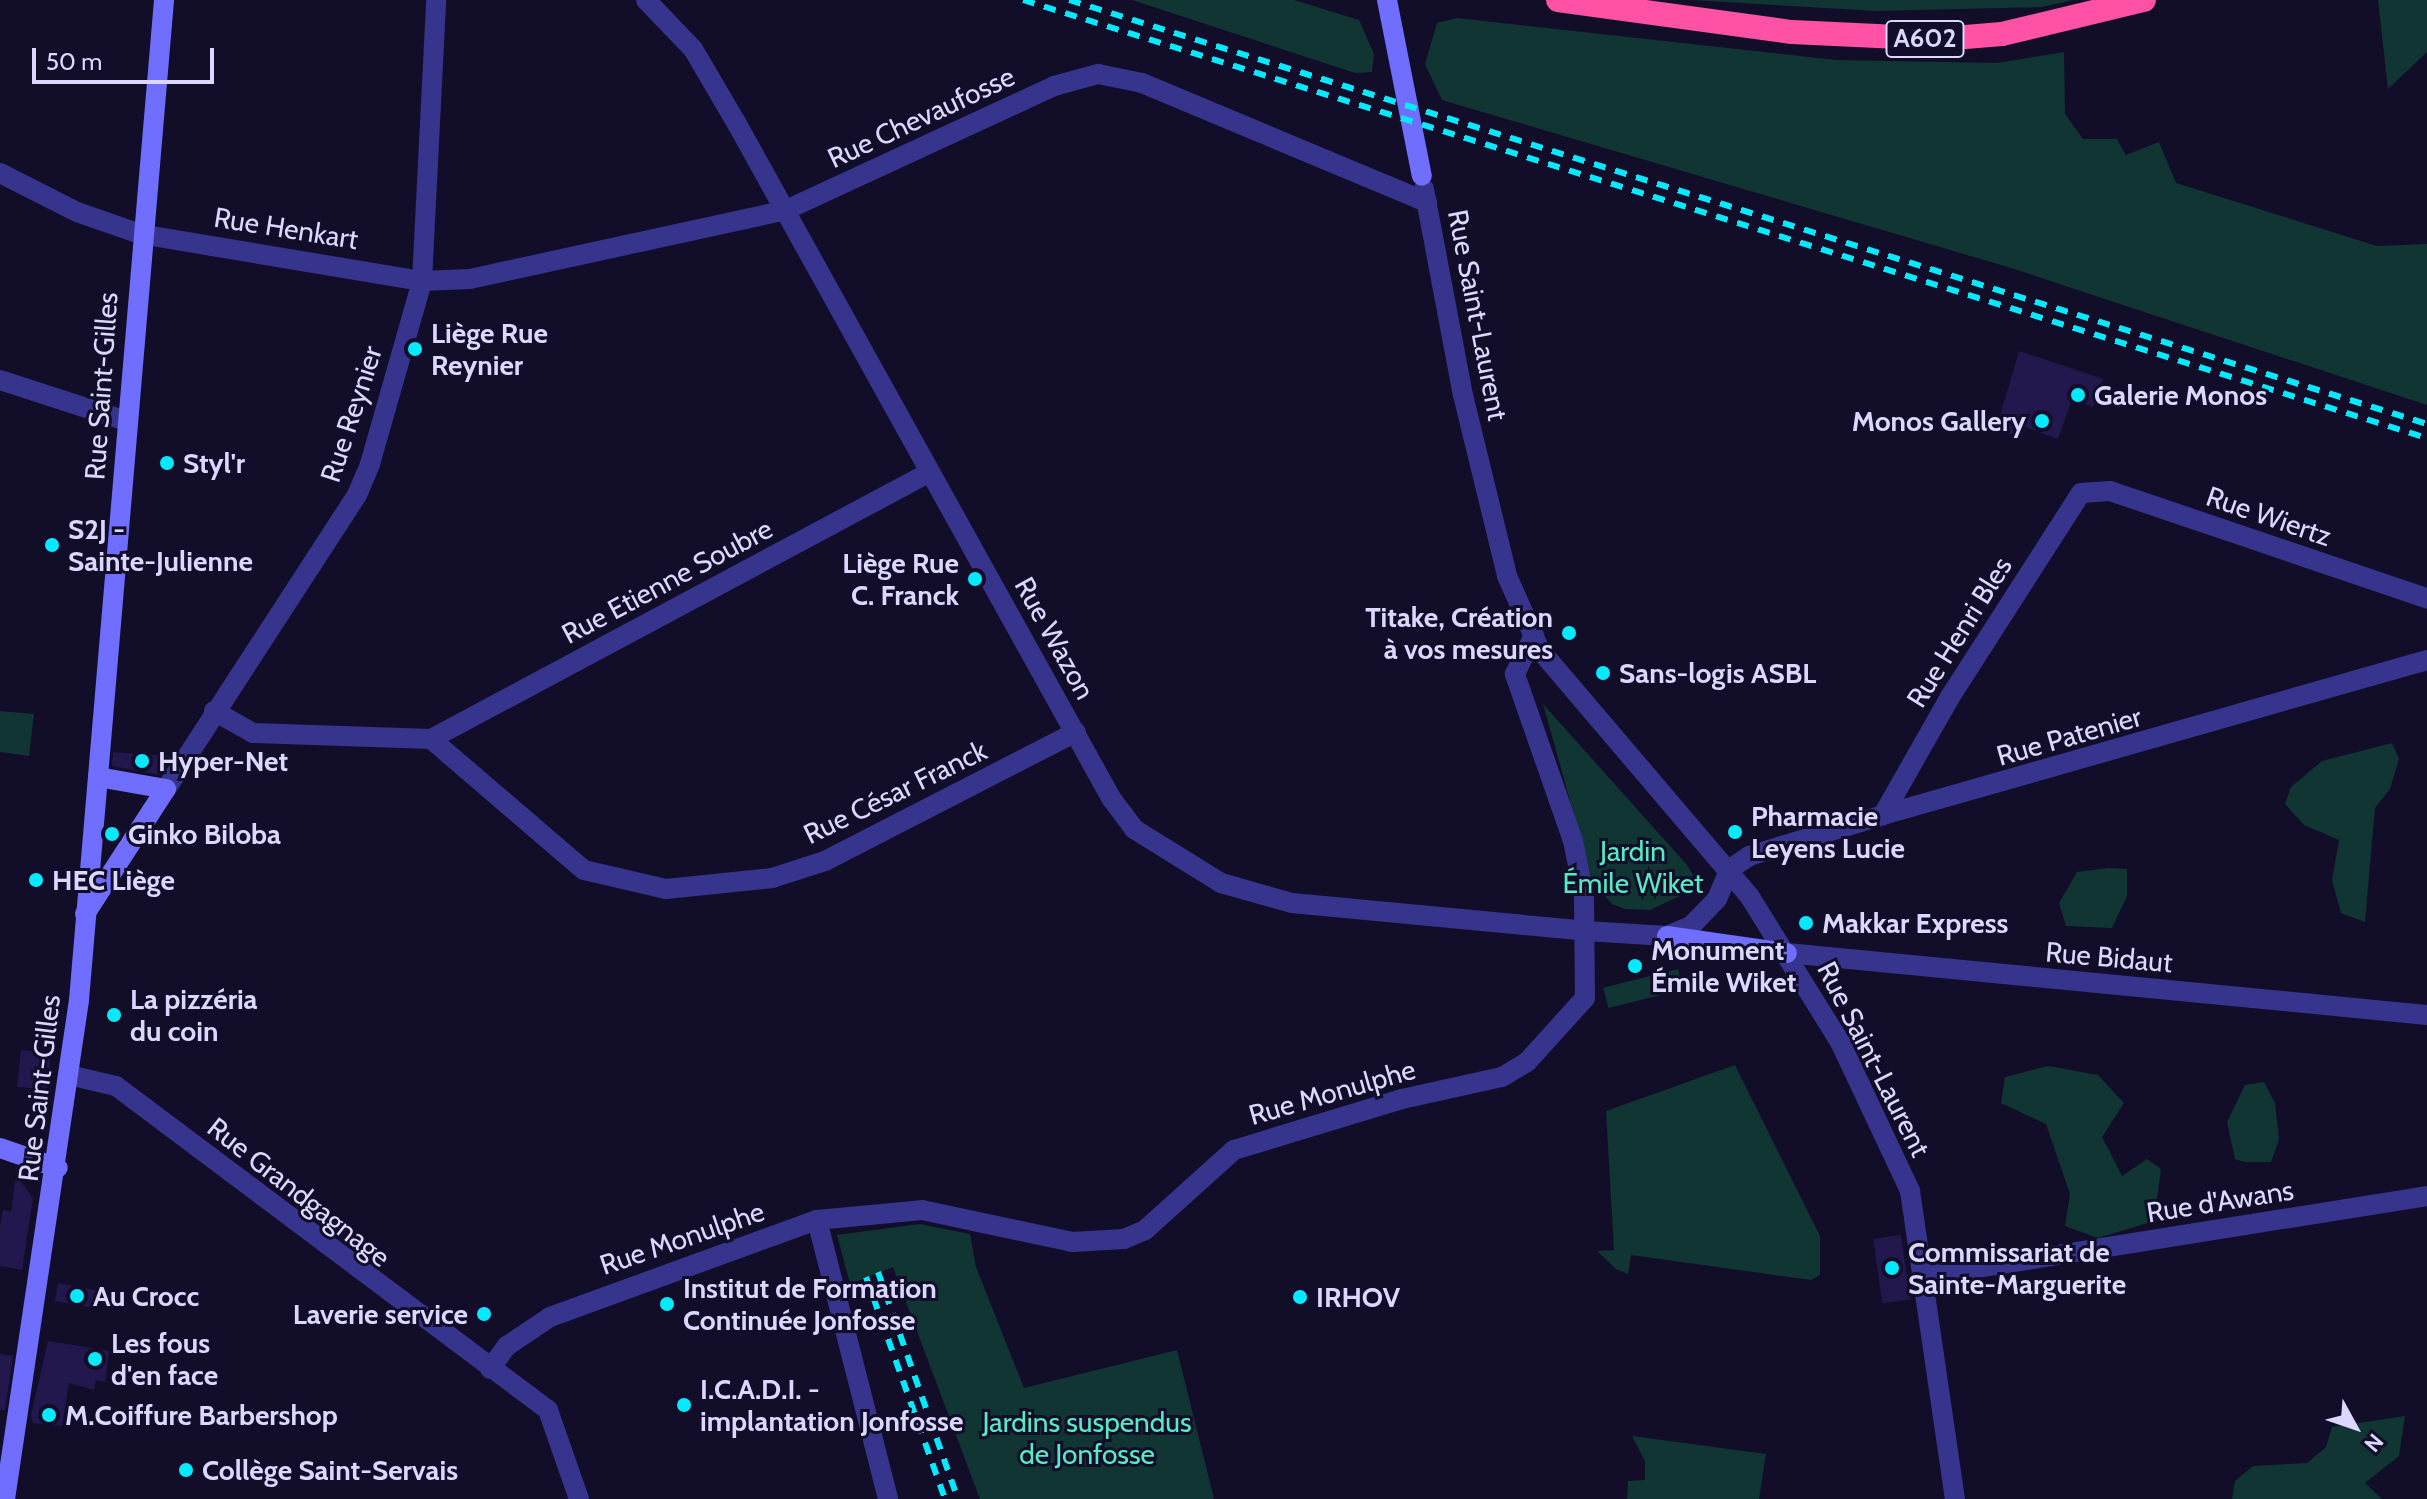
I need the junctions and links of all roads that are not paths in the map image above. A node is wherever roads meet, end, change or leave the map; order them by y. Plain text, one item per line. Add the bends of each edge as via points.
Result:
1 (164, 0) edge
2 (436, 0) edge
3 (646, 0) edge
4 (1387, 0) edge
5 (1558, 0) edge
6 (2144, 0) edge
7 (0, 173) edge
8 (1427, 202) junction
9 (786, 210) junction
10 (140, 234) junction
11 (422, 281) junction
12 (0, 380) edge
13 (126, 421) junction
14 (930, 472) junction
15 (2092, 490) joint
16 (2427, 598) edge
17 (1534, 635) junction
18 (2427, 660) edge
19 (214, 711) junction
20 (1076, 732) junction
21 (431, 739) junction
22 (98, 777) junction
23 (166, 789) junction
24 (1883, 815) junction
25 (1730, 869) junction
26 (85, 914) junction
27 (1586, 931) junction
28 (1667, 936) junction
29 (1787, 953) junction
30 (2427, 1015) edge
31 (69, 1075) junction
32 (0, 1148) edge
33 (58, 1168) junction
34 (2427, 1196) edge
35 (817, 1220) junction
36 (1927, 1276) junction
37 (490, 1369) junction
38 (5, 1499) edge
39 (579, 1499) edge
40 (888, 1499) edge
41 (1955, 1499) edge

1 - 10 street, Rue Saint-Gilles
2 - 11 street, Rue Reynier
3 - 9 street, Rue Wazon via 693,49
4 - 8 street, Rue Saint-Laurent
5 - 6 highway, A602 via 1792,32 1941,39 2002,34
7 - 10 street, Rue Henkart via 77,212
8 - 9 street, Rue Chevaufosse via 1142,83 1098,74 1054,86
8 - 17 street, Rue Saint-Laurent via 1463,395 1507,576
9 - 11 street, Rue Chevaufosse via 470,279
9 - 14 street, Rue Wazon
10 - 11 street, Rue Henkart
10 - 13 street, Rue Saint-Gilles
11 - 19 street, Rue Reynier via 357,495
12 - 13 street
13 - 22 street, Rue Saint-Gilles
14 - 20 street, Rue Wazon
14 - 21 street, Rue Etienne Soubre
15 - 16 street, Rue Wiertz
15 - 24 street, Rue Henri Bles via 2078,496
17 - 25 street, Rue Saint-Laurent via 1581,703
17 - 27 street via 1515,674 1573,841
18 - 24 street, Rue Patenier
19 - 21 street via 253,733
19 - 23 street, Rue Reynier
20 - 21 street, Rue César Franck via 825,861 772,878 666,889 584,870
20 - 27 street, Rue Wazon via 1134,829 1221,883 1292,903
22 - 23 street
22 - 26 street, Rue Saint-Gilles
23 - 26 street, Rue Reynier
24 - 25 street, Rue Patenier via 1749,856
25 - 28 street via 1703,915
25 - 29 street, Rue Saint-Laurent
26 - 31 street, Rue Saint-Gilles
27 - 28 street, Rue Wazon
27 - 35 street, Rue Monulphe via 1585,998 1527,1062 1502,1077 1402,1099 1234,1150 1145,1230 1124,1239 1072,1242 922,1210
28 - 29 street, Rue Wazon
29 - 30 street, Rue Bidaut
29 - 36 street, Rue Saint-Laurent via 1840,1042 1910,1191
31 - 33 street, Rue Saint-Gilles
31 - 37 street, Rue Grandgagnage via 116,1086
32 - 33 street
33 - 38 street, Rue Saint-Gilles
34 - 36 street, Rue d'Awans
35 - 37 street, Rue Monulphe via 550,1317 507,1346
35 - 40 street
36 - 41 street, Rue Saint-Laurent
37 - 39 street, Rue Grandgagnage via 548,1410

